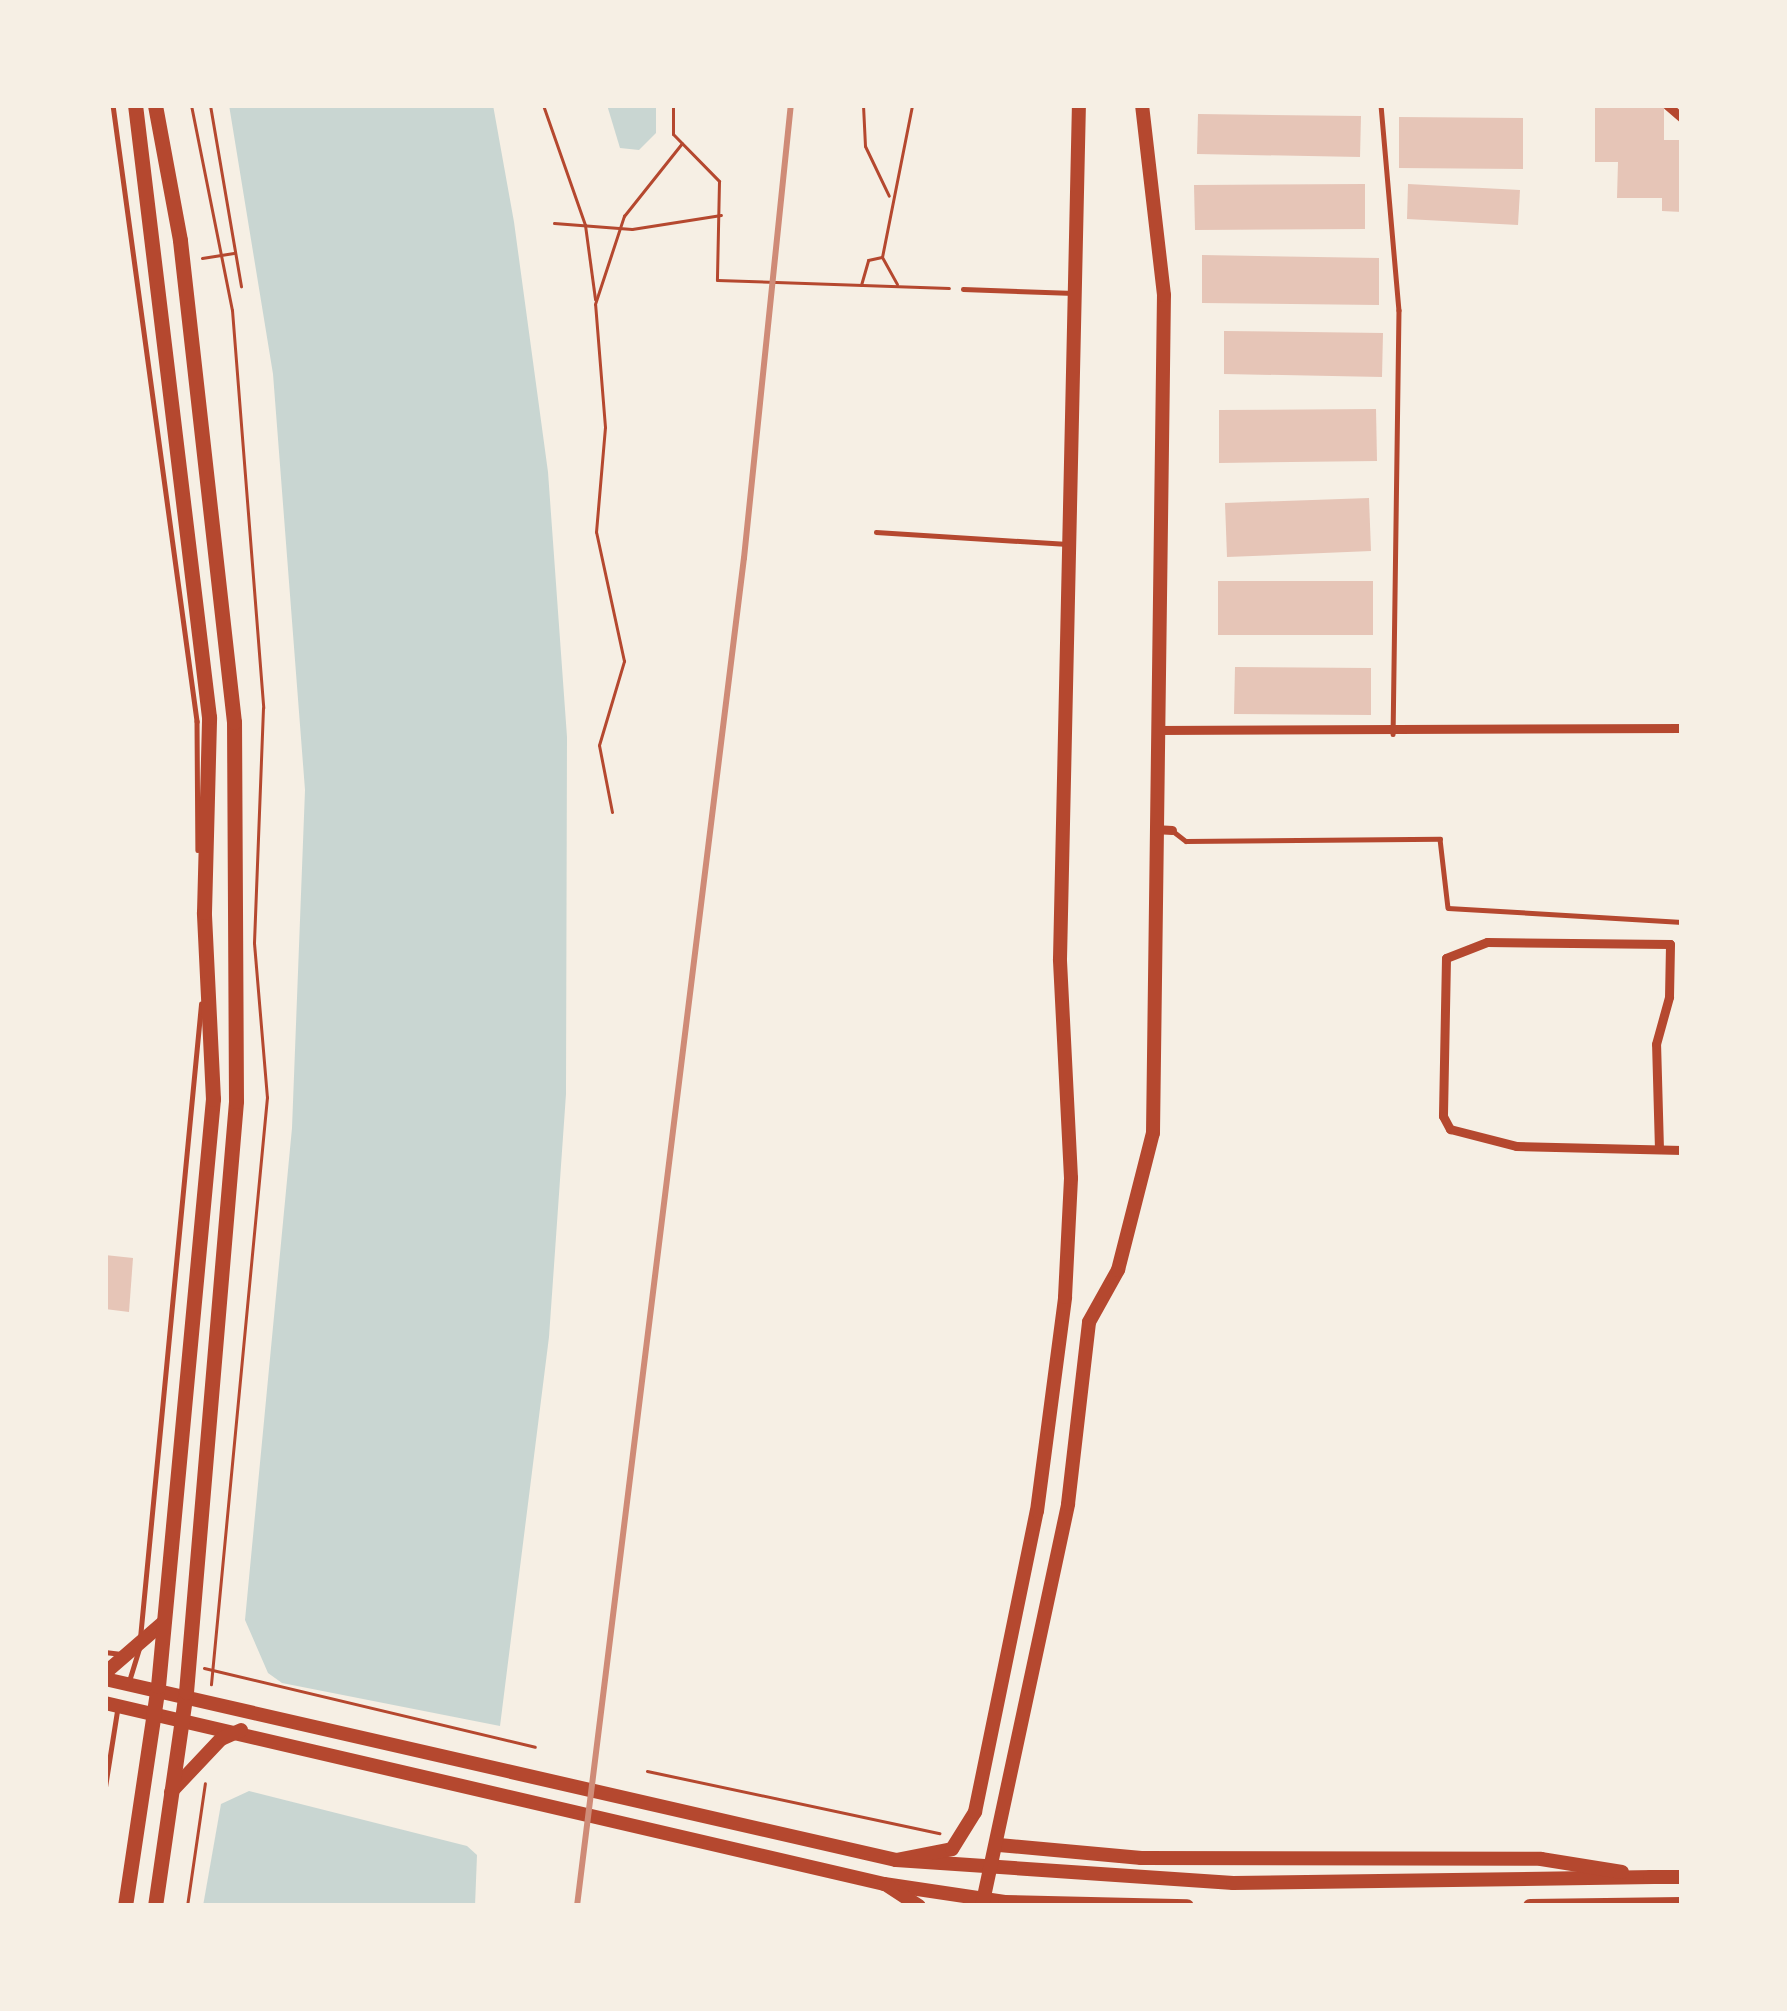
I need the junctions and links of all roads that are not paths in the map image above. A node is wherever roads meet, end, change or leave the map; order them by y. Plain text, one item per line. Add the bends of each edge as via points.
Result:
1 (113, 105) edge
2 (134, 105) edge
3 (155, 105) edge
4 (1078, 105) edge
5 (1142, 105) edge
6 (1381, 105) edge
7 (1667, 105) edge
8 (1682, 118) edge
9 (963, 289) road end
10 (1074, 293) junction
11 (876, 532) dead end
12 (1069, 544) junction
13 (1682, 728) edge
14 (1156, 730) junction
15 (1393, 734) junction
16 (1154, 829) junction
17 (1172, 830) joint
18 (1682, 922) edge
19 (206, 958) junction
20 (1659, 1149) junction
21 (1682, 1150) edge
22 (165, 1621) junction
23 (105, 1652) edge
24 (139, 1656) junction
25 (105, 1676) edge
26 (158, 1686) junction
27 (186, 1692) junction
28 (105, 1703) edge
29 (154, 1710) junction
30 (182, 1716) junction
31 (109, 1722) edge
32 (241, 1730) junction
33 (105, 1787) edge
34 (171, 1792) junction
35 (999, 1845) junction
36 (896, 1860) junction
37 (1654, 1877) junction
38 (1682, 1877) edge
39 (884, 1884) junction
40 (1682, 1904) edge
41 (125, 1906) edge
42 (154, 1906) edge
43 (919, 1906) edge
44 (982, 1906) edge
45 (1187, 1906) edge
46 (1530, 1906) edge
47 (1544, 1906) edge

1 - 19 lane via 196,721
2 - 19 main road via 209,717
3 - 27 main road via 180,240 234,722 236,1101
4 - 10 main road
5 - 14 main road via 1164,253
6 - 15 lane via 1399,310
7 - 8 street
9 - 10 lane
10 - 12 main road
11 - 12 lane
12 - 36 main road via 1060,959 1071,1178 1065,1297 1036,1511 975,1812 952,1849
13 - 15 street
14 - 15 street
14 - 16 main road
16 - 17 street
16 - 35 main road via 1153,1132 1118,1270 1089,1322 1068,1504
17 - 18 lane via 1186,842 1440,838 1448,908
19 - 22 main road via 213,1099
19 - 24 lane
20 - 20 street via 1656,1044 1670,997 1670,944 1487,942 1446,958 1443,1116 1450,1130 1516,1146
20 - 21 street
22 - 25 main road
22 - 26 main road
23 - 24 lane
24 - 31 lane
25 - 26 main road
26 - 27 main road
26 - 29 main road
27 - 30 main road
27 - 36 main road
28 - 29 main road
29 - 30 main road
29 - 41 main road
30 - 32 main road
30 - 34 main road
31 - 33 lane
32 - 34 main road
32 - 39 main road
34 - 42 main road
35 - 37 main road via 1141,1858 1541,1859
35 - 44 main road
36 - 37 main road via 1233,1883
37 - 38 main road
39 - 43 main road
39 - 45 main road via 1005,1902
40 - 47 main road
46 - 47 main road

